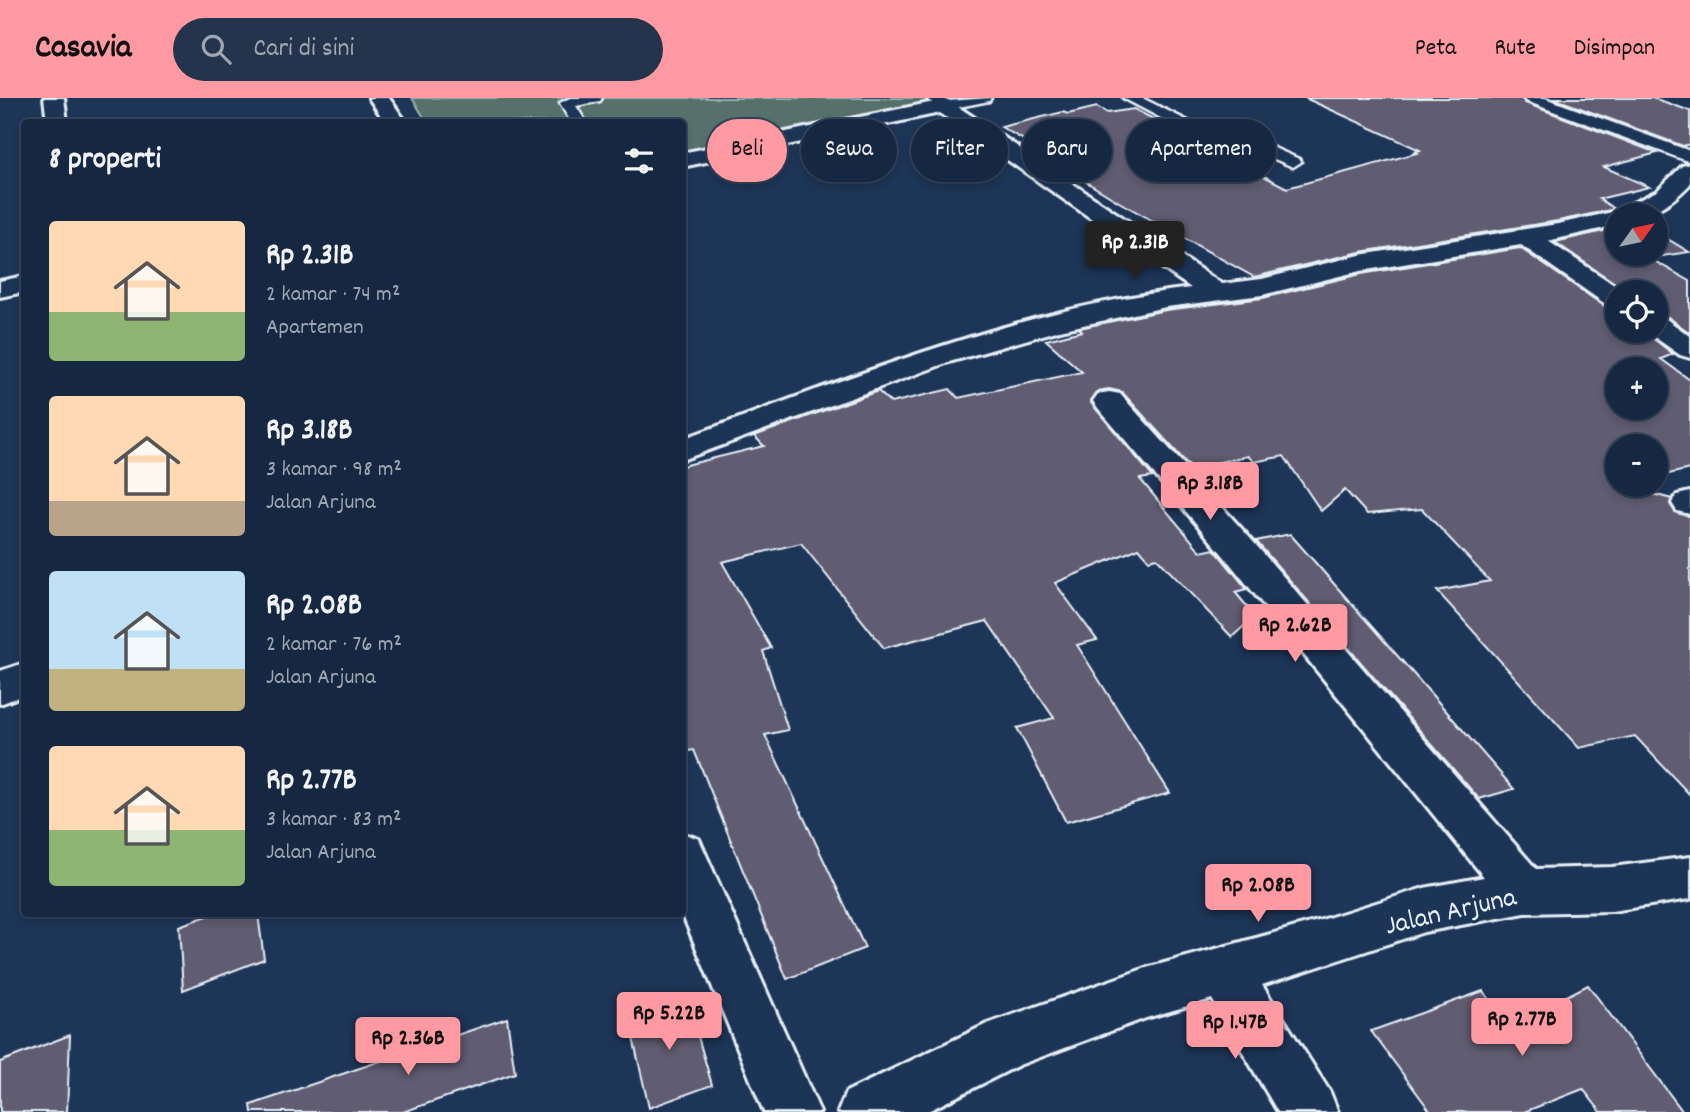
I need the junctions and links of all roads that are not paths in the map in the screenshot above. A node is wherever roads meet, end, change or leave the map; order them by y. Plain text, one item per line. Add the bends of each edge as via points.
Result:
1 (54, 98) edge
2 (379, 98) edge
3 (595, 98) edge
4 (984, 98) edge
5 (1130, 98) edge
6 (1531, 98) edge
7 (565, 100) edge
8 (939, 102) edge
9 (57, 119) edge
10 (393, 119) edge
11 (577, 119) edge
12 (1690, 157) edge
13 (686, 159) edge
14 (1293, 162) dead end
15 (1686, 183) edge
16 (1651, 203) edge
17 (1605, 220) edge
18 (1524, 236) junction
19 (21, 285) edge
20 (0, 289) edge
21 (1605, 291) edge
22 (1217, 293) junction
23 (1668, 334) edge
24 (1690, 349) edge
25 (1109, 401) dead end
26 (686, 449) edge
27 (21, 680) edge
28 (0, 688) edge
29 (686, 863) edge
30 (1690, 878) edge
31 (1525, 891) junction
32 (1224, 971) junction
33 (792, 1112) edge
34 (866, 1112) edge
35 (1310, 1112) edge

1 - 9 street
2 - 10 street
3 - 7 lane
4 - 8 lane
5 - 14 lane via 1194,130 1236,137
6 - 12 lane
7 - 11 lane
8 - 13 street
8 - 22 street
15 - 16 street
17 - 18 street
18 - 21 street
18 - 22 street
19 - 20 street
22 - 26 street via 1098,313 939,356
23 - 24 street
25 - 31 street
27 - 28 street
29 - 33 street
30 - 31 street, Jalan Arjuna via 1612,889
31 - 32 street, Jalan Arjuna via 1424,910
32 - 34 street, Jalan Arjuna via 1146,993 1006,1044
32 - 35 street

